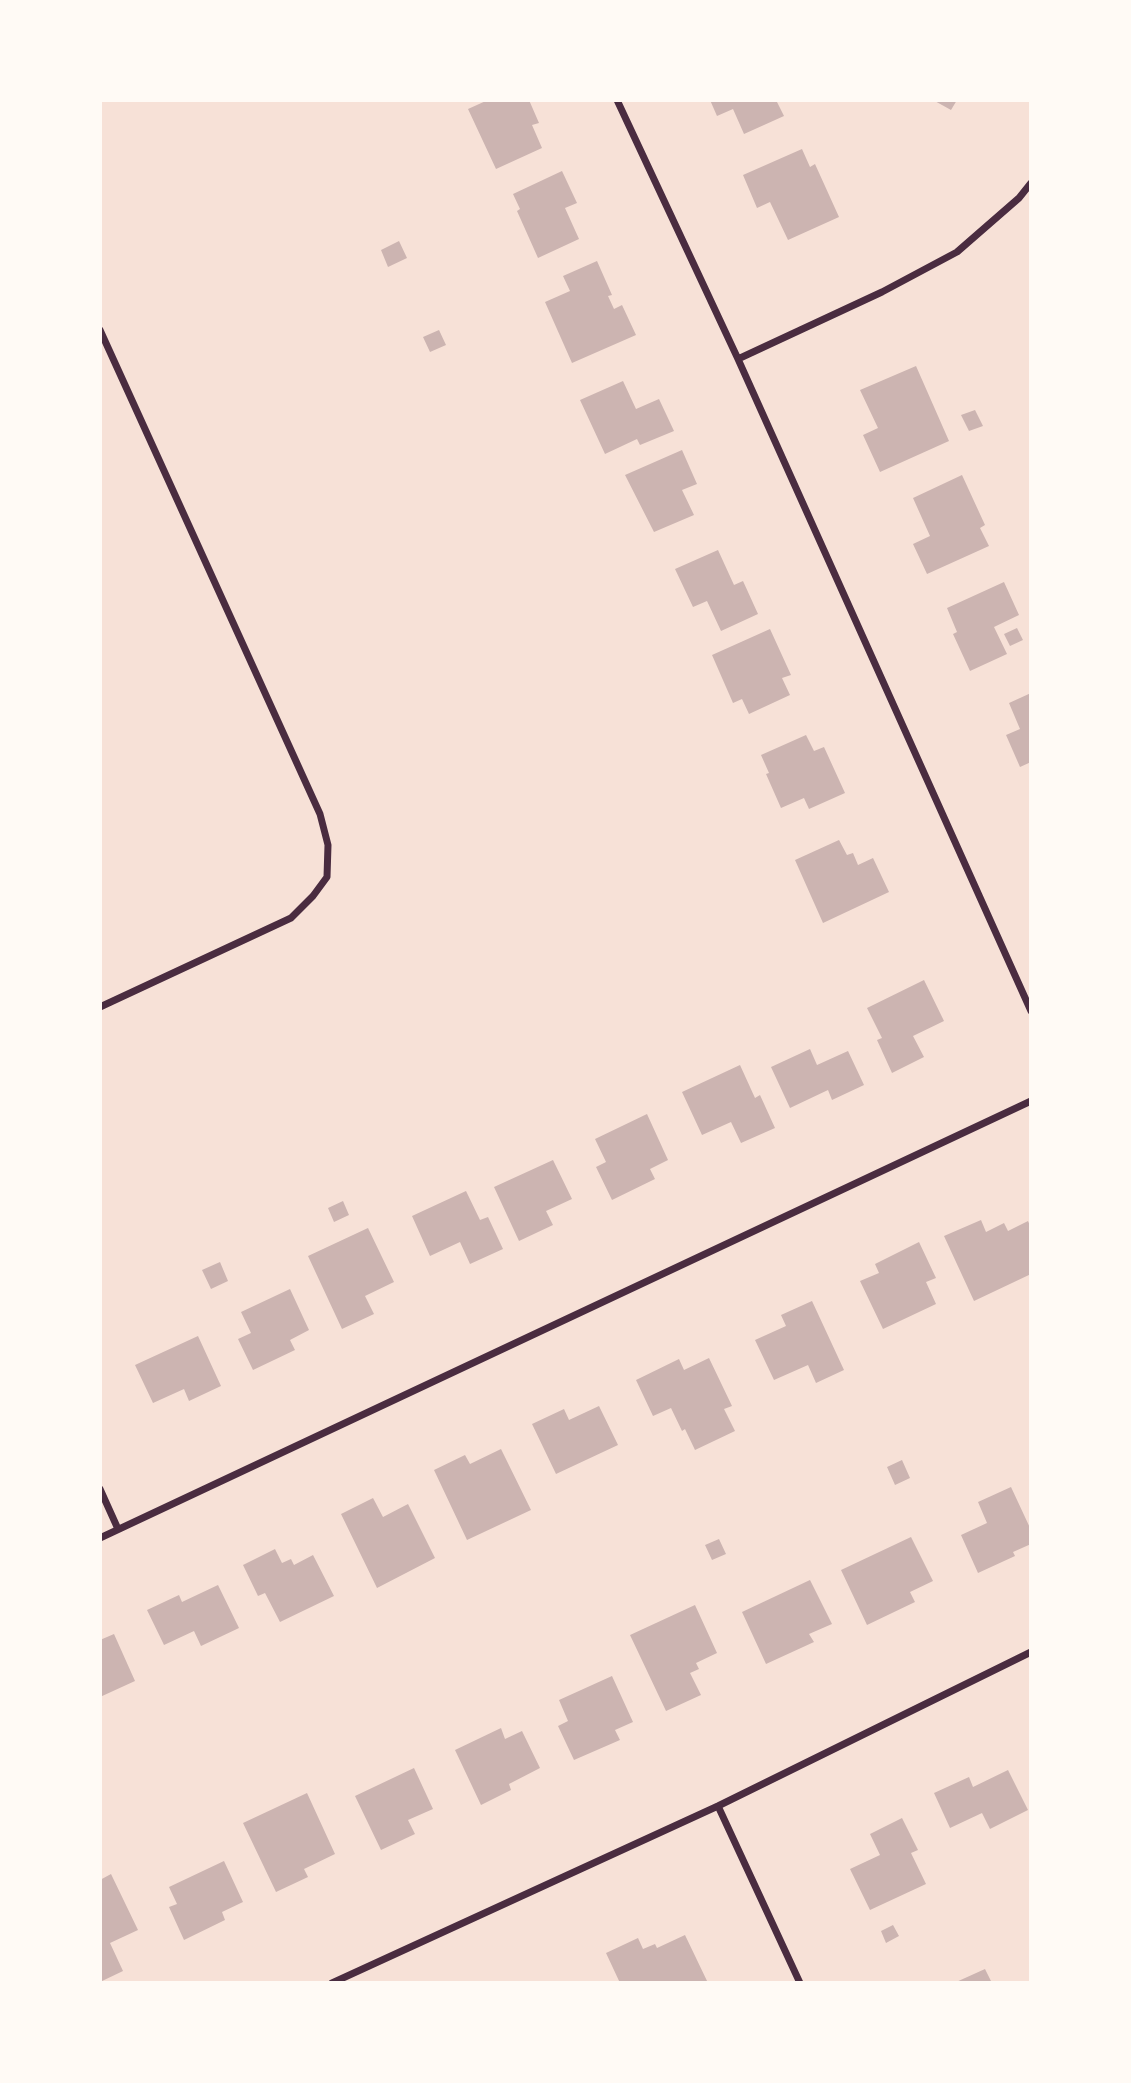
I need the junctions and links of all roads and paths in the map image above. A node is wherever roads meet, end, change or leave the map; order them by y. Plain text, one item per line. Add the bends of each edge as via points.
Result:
1 (617, 100) edge
2 (1031, 183) edge
3 (100, 330) edge
4 (738, 359) junction
5 (100, 1007) edge
6 (1031, 1011) edge
7 (1031, 1101) edge
8 (100, 1489) edge
9 (118, 1529) junction
10 (100, 1538) edge
11 (1031, 1652) edge
12 (718, 1806) junction
13 (332, 1983) edge
14 (800, 1983) edge

1 - 4 street
2 - 4 street via 957,251 882,292
3 - 5 street via 320,814 328,845 327,877 291,918
4 - 6 street
7 - 9 street
8 - 9 street
9 - 10 street
11 - 12 street
12 - 13 street
12 - 14 street

